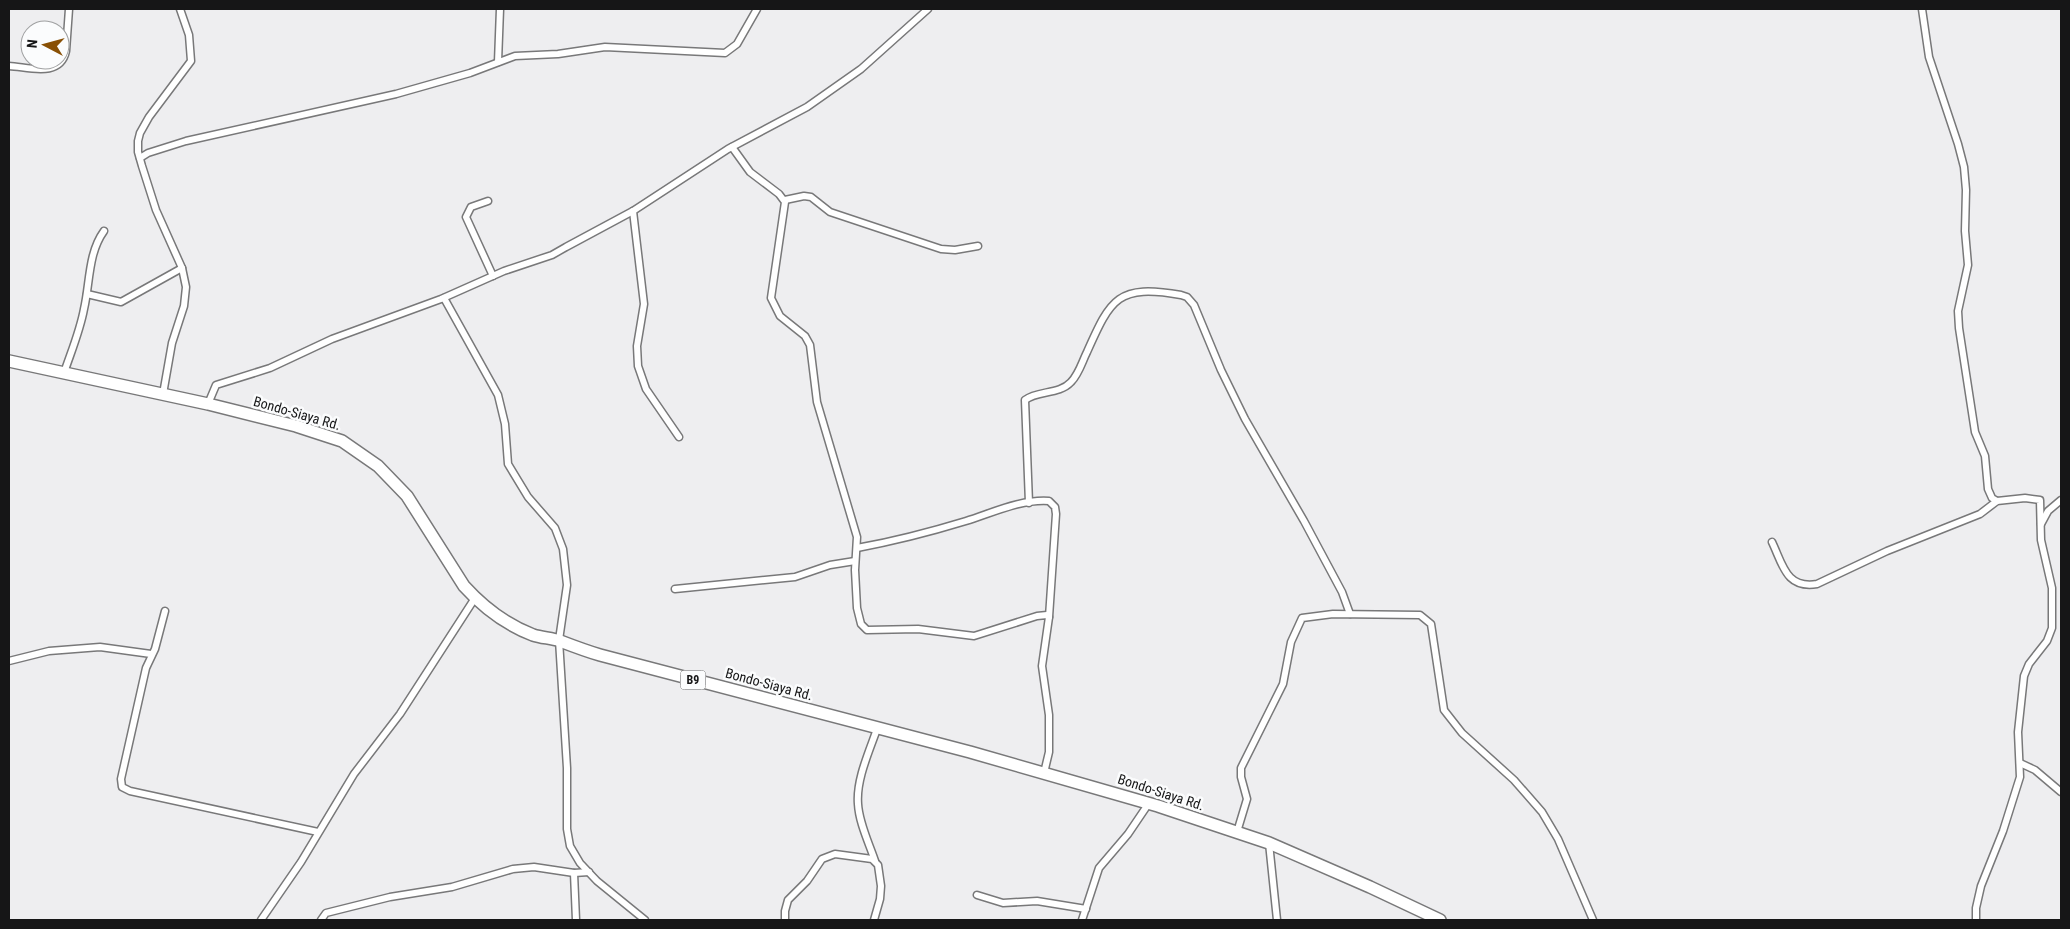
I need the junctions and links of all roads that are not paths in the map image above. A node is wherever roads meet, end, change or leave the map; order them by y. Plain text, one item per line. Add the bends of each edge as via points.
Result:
1 (69, 9) edge
2 (180, 9) edge
3 (500, 9) edge
4 (756, 9) edge
5 (928, 9) edge
6 (1922, 9) edge
7 (498, 62) junction
8 (9, 66) edge
9 (732, 147) junction
10 (140, 158) junction
11 (785, 200) junction
12 (488, 201) dead end
13 (633, 211) junction
14 (104, 230) dead end
15 (978, 246) dead end
16 (182, 268) junction
17 (492, 276) junction
18 (87, 294) junction
19 (444, 298) junction
20 (9, 361) edge
21 (64, 373) junction
22 (163, 394) junction
23 (208, 404) junction
24 (678, 437) dead end
25 (2061, 500) edge
26 (1997, 501) junction
27 (1029, 503) junction
28 (2041, 526) junction
29 (1772, 542) dead end
30 (857, 548) junction
31 (855, 562) junction
32 (675, 589) dead end
33 (476, 598) junction
34 (165, 611) dead end
35 (1350, 614) junction
36 (1049, 618) junction
37 (559, 640) junction
38 (152, 654) junction
39 (9, 662) edge
40 (877, 729) junction
41 (2020, 763) junction
42 (1044, 773) junction
43 (2061, 792) edge
44 (1149, 803) junction
45 (318, 832) junction
46 (1237, 832) junction
47 (1269, 843) junction
48 (876, 861) junction
49 (588, 872) junction
50 (574, 873) junction
51 (977, 895) dead end
52 (1086, 909) junction
53 (261, 920) edge
54 (321, 920) edge
55 (576, 920) edge
56 (645, 920) edge
57 (785, 920) edge
58 (874, 920) edge
59 (1082, 920) edge
60 (1277, 920) edge
61 (1440, 920) edge
62 (1593, 920) edge
63 (1976, 920) edge

1 - 8 street via 65,56 57,66 46,69
2 - 10 street via 189,34 191,60 142,129 138,141
3 - 7 street
4 - 7 street via 736,44 725,53 605,47 515,56
5 - 9 street via 861,69 795,114
6 - 26 street via 1929,57 1964,167 1968,265 1958,311 1959,328 1975,432 1985,456 1988,489
7 - 10 street via 470,74 396,94 191,139
9 - 11 street via 750,172
9 - 13 street
10 - 16 street via 156,210
11 - 15 street via 811,197 830,212 942,249
11 - 30 street via 771,298 780,316 808,340 817,402 855,528
12 - 17 street via 471,207 466,217
13 - 17 street via 552,254
13 - 24 street via 644,304 637,346 638,366 646,389
14 - 18 street via 95,248
16 - 18 street via 122,302
16 - 22 street via 186,296 172,343
17 - 19 street
18 - 21 street via 78,336
19 - 23 street via 332,339 256,374 216,385
19 - 37 street via 498,395 505,424 508,464 528,497 559,534 567,585
20 - 21 highway, Bondo-Siaya Rd. / B9
21 - 22 highway, Bondo-Siaya Rd. / B9
22 - 23 highway, Bondo-Siaya Rd. / B9
23 - 33 highway, Bondo-Siaya Rd. / B9 via 329,435 369,459 406,496 464,586
25 - 28 street via 2048,511
26 - 28 street via 2040,500
26 - 29 street via 1980,514 1887,550 1817,584 1799,585 1793,581
27 - 30 street via 905,539
27 - 35 street via 1025,400 1068,385 1080,368 1102,318 1119,298 1138,291 1187,297 1194,305 1234,397 1342,592
27 - 36 street via 1049,501 1055,507
28 - 41 street via 2052,588 2052,621 2047,640 2024,676 2018,732
30 - 31 street
31 - 32 street via 830,565 795,577
31 - 36 street via 858,614 867,630 918,629 969,636 1037,616
33 - 37 highway, Bondo-Siaya Rd. / B9 via 520,629
33 - 45 street via 400,714 354,774
34 - 38 street
35 - 46 street via 1307,616 1299,623 1291,642 1283,684 1241,768 1247,799
35 - 62 street via 1420,615 1427,620 1433,638 1442,700 1450,719 1514,780 1542,812 1558,839
36 - 42 street via 1042,666 1049,715 1049,752
37 - 40 highway, Bondo-Siaya Rd. / B9 via 571,647
37 - 49 street via 568,840
38 - 39 street via 100,647 49,651
38 - 45 street via 121,778 122,787
40 - 42 highway, Bondo-Siaya Rd. / B9
40 - 48 street via 858,798 859,812
41 - 43 street via 2035,770
41 - 63 street via 2017,792 1981,886
42 - 44 highway, Bondo-Siaya Rd. / B9
44 - 46 highway, Bondo-Siaya Rd. / B9
44 - 52 street via 1128,834 1101,864
45 - 53 street
46 - 47 highway, Bondo-Siaya Rd. / B9
47 - 60 street
47 - 61 highway, Bondo-Siaya Rd. / B9
48 - 57 street via 844,855 826,856 788,900
48 - 58 street via 881,886
49 - 50 street
49 - 56 street
50 - 54 street via 513,869 452,887 390,896 326,913
50 - 55 street
51 - 52 street via 1003,903 1037,901
52 - 59 street

